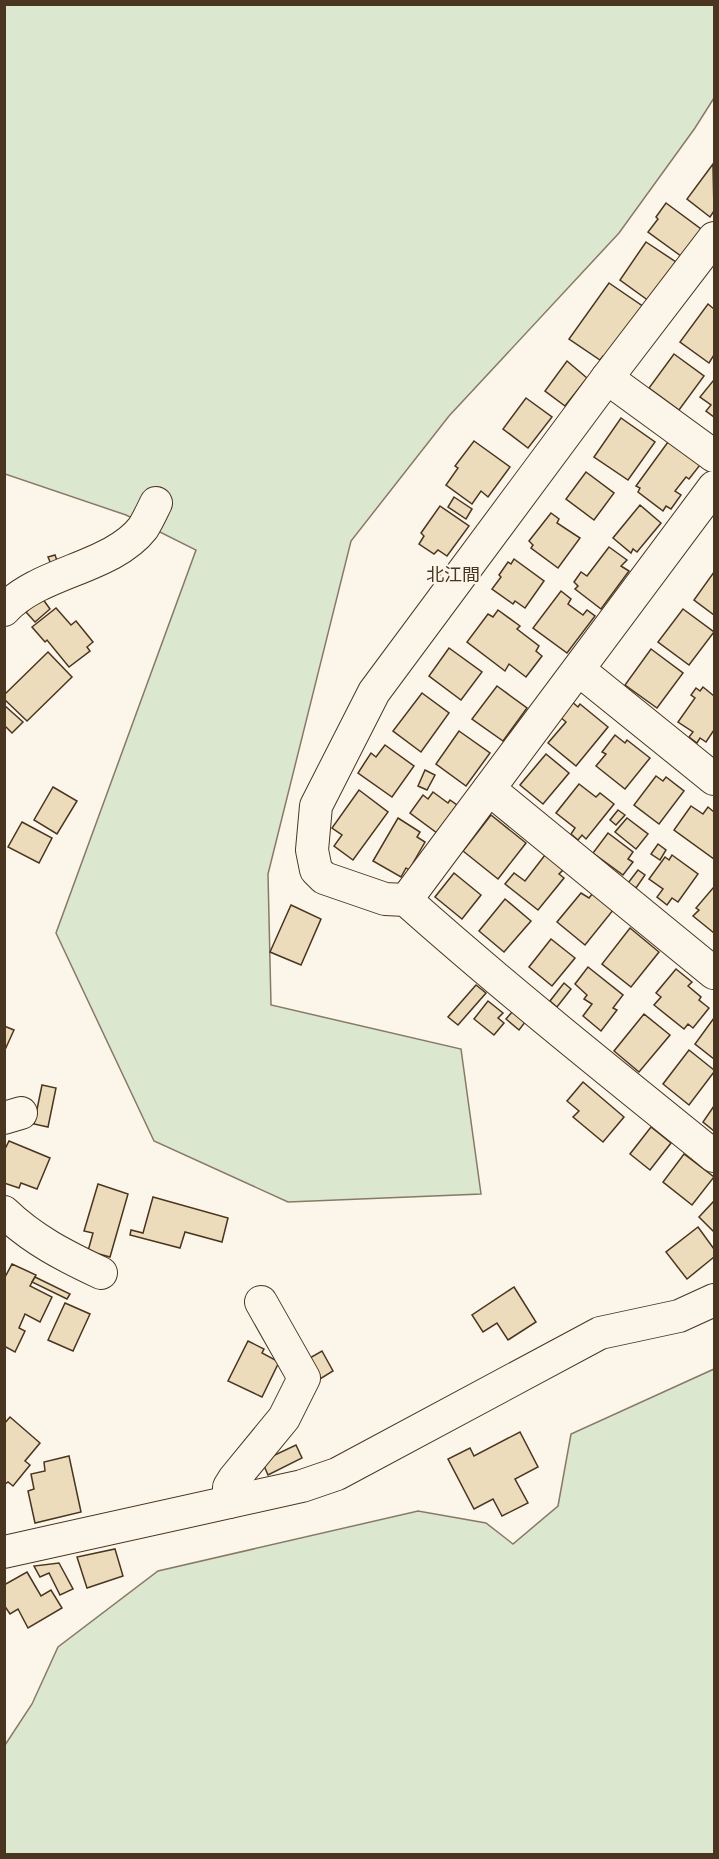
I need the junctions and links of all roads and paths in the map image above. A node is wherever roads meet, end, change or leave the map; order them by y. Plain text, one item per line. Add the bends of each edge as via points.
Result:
1 (714, 238) edge
2 (607, 378) junction
3 (714, 456) edge
4 (714, 487) edge
5 (156, 503) dead end
6 (4, 610) edge
7 (579, 670) junction
8 (712, 771) edge
9 (489, 789) junction
10 (406, 900) junction
11 (714, 973) edge
12 (714, 1156) edge
13 (4, 1212) edge
14 (100, 1273) dead end
15 (714, 1300) edge
16 (261, 1302) dead end
17 (229, 1502) junction
18 (4, 1552) edge

1 - 2 street
2 - 3 street
2 - 10 street via 374,692 316,806 312,850 316,870 324,878 385,899
4 - 7 street
5 - 6 street via 143,528 127,543 19,596
7 - 8 street
7 - 9 street
9 - 10 street
9 - 11 street
10 - 12 street
13 - 14 street via 54,1250
15 - 17 street via 679,1316 600,1333 337,1474
16 - 17 street via 304,1378 284,1418 229,1487
17 - 18 street

